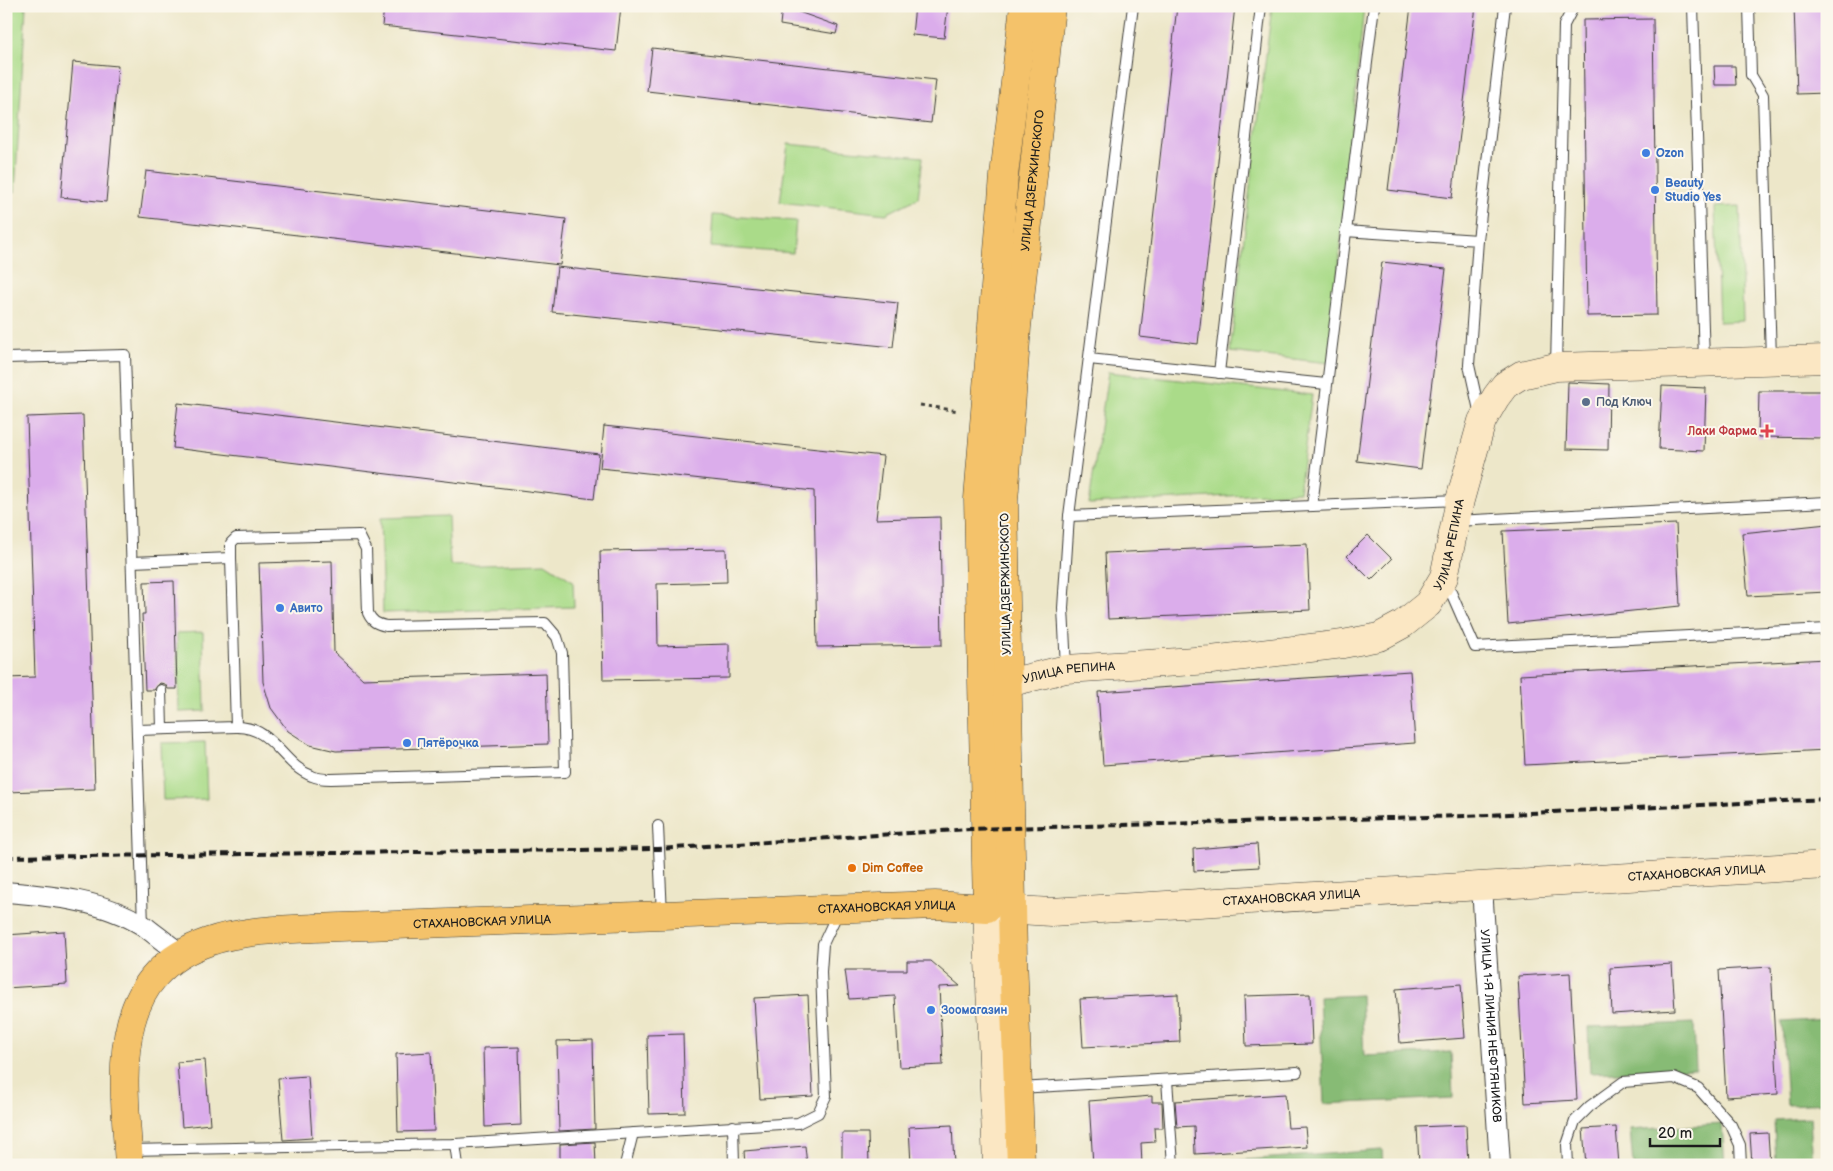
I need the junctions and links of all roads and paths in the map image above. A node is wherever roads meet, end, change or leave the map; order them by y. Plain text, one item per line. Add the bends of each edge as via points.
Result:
1 (1024, 6) edge
2 (1051, 6) edge
3 (1133, 6) edge
4 (1261, 6) edge
5 (1374, 6) edge
6 (1506, 6) edge
7 (1574, 6) edge
8 (1693, 6) edge
9 (1749, 6) edge
10 (1345, 231) junction
11 (1478, 240) junction
12 (6, 358) edge
13 (1089, 359) junction
14 (1827, 359) edge
15 (1772, 360) junction
16 (1704, 362) junction
17 (1556, 367) junction
18 (1219, 373) junction
19 (1326, 384) junction
20 (920, 405) dead end
21 (962, 411) dead end
22 (1482, 421) junction
23 (1827, 502) edge
24 (1312, 506) junction
25 (1457, 510) junction
26 (1069, 516) junction
27 (231, 558) junction
28 (132, 562) junction
29 (1444, 577) junction
30 (1827, 629) edge
31 (1066, 669) junction
32 (1008, 682) junction
33 (161, 690) dead end
34 (236, 727) junction
35 (162, 729) junction
36 (137, 730) junction
37 (658, 826) dead end
38 (1827, 865) edge
39 (1482, 887) junction
40 (6, 892) edge
41 (840, 909) junction
42 (1000, 909) junction
43 (662, 916) junction
44 (143, 926) junction
45 (181, 954) junction
46 (1297, 1072) dead end
47 (1167, 1080) junction
48 (1018, 1088) junction
49 (733, 1126) junction
50 (633, 1133) junction
51 (455, 1144) junction
52 (128, 1157) edge
53 (458, 1165) edge
54 (625, 1165) edge
55 (734, 1165) edge
56 (997, 1165) edge
57 (1022, 1165) edge
58 (1173, 1165) edge
59 (1500, 1165) edge
60 (1568, 1165) edge
61 (1741, 1165) edge

1 - 42 main road, УЛИЦА ДЗЕРЖИНСКОГО via 1000,213 978,499
2 - 32 main road, УЛИЦА ДЗЕРЖИНСКОГО via 1017,327 1005,492
3 - 13 lane
4 - 18 lane
5 - 10 lane
6 - 11 lane
7 - 17 lane via 1564,25
8 - 16 lane
9 - 15 lane via 1751,75 1763,95
10 - 11 lane
10 - 19 lane
11 - 22 lane via 1469,364
12 - 28 lane via 125,354
13 - 18 lane
13 - 26 lane
14 - 15 street, УЛИЦА РЕПИНА
15 - 16 street, УЛИЦА РЕПИНА
16 - 17 street, УЛИЦА РЕПИНА
17 - 22 street, УЛИЦА РЕПИНА via 1521,375 1505,385
18 - 19 lane
19 - 24 lane
20 - 21 path
22 - 25 street, УЛИЦА РЕПИНА
23 - 25 lane
24 - 25 lane
24 - 26 lane
25 - 29 street, УЛИЦА РЕПИНА
26 - 31 lane via 1064,608
27 - 28 lane
27 - 34 lane
27 - 34 lane via 231,543 236,538 359,535 366,549 368,613 377,624 545,623 558,637 562,653 565,772 313,777 255,729
28 - 36 lane
29 - 30 lane via 1475,647
29 - 31 street, УЛИЦА РЕПИНА via 1428,604 1403,624 1379,637 1211,660
31 - 32 street, УЛИЦА РЕПИНА
32 - 42 main road, УЛИЦА ДЗЕРЖИНСКОГО
33 - 35 lane
34 - 35 lane
35 - 36 lane
36 - 44 lane
37 - 43 lane
38 - 39 street, СТАХАНОВСКАЯ УЛИЦА
39 - 42 street, СТАХАНОВСКАЯ УЛИЦА via 1050,912
39 - 59 street, УЛИЦА 1-Я ЛИНИЯ НЕФТЯНИКОВ
40 - 44 street via 78,900 120,914
41 - 42 main road, СТАХАНОВСКАЯ УЛИЦА via 935,905
41 - 43 main road, СТАХАНОВСКАЯ УЛИЦА
41 - 49 lane via 823,944 821,972 826,1096 818,1113 798,1123
42 - 48 main road, УЛИЦА ДЗЕРЖИНСКОГО
42 - 56 street, УЛИЦА ДЗЕРЖИНСКОГО
43 - 45 main road, СТАХАНОВСКАЯ УЛИЦА via 243,933 208,942
44 - 45 street
45 - 52 main road, СТАХАНОВСКАЯ УЛИЦА via 145,989 130,1021 125,1062
46 - 47 lane
47 - 48 lane
47 - 58 lane
48 - 57 main road, УЛИЦА ДЗЕРЖИНСКОГО
49 - 50 lane
49 - 55 lane
50 - 51 lane
50 - 54 lane
51 - 52 lane
51 - 53 lane
60 - 61 lane via 1567,1145 1574,1121 1590,1106 1624,1082 1674,1078 1698,1088 1732,1125 1740,1145

